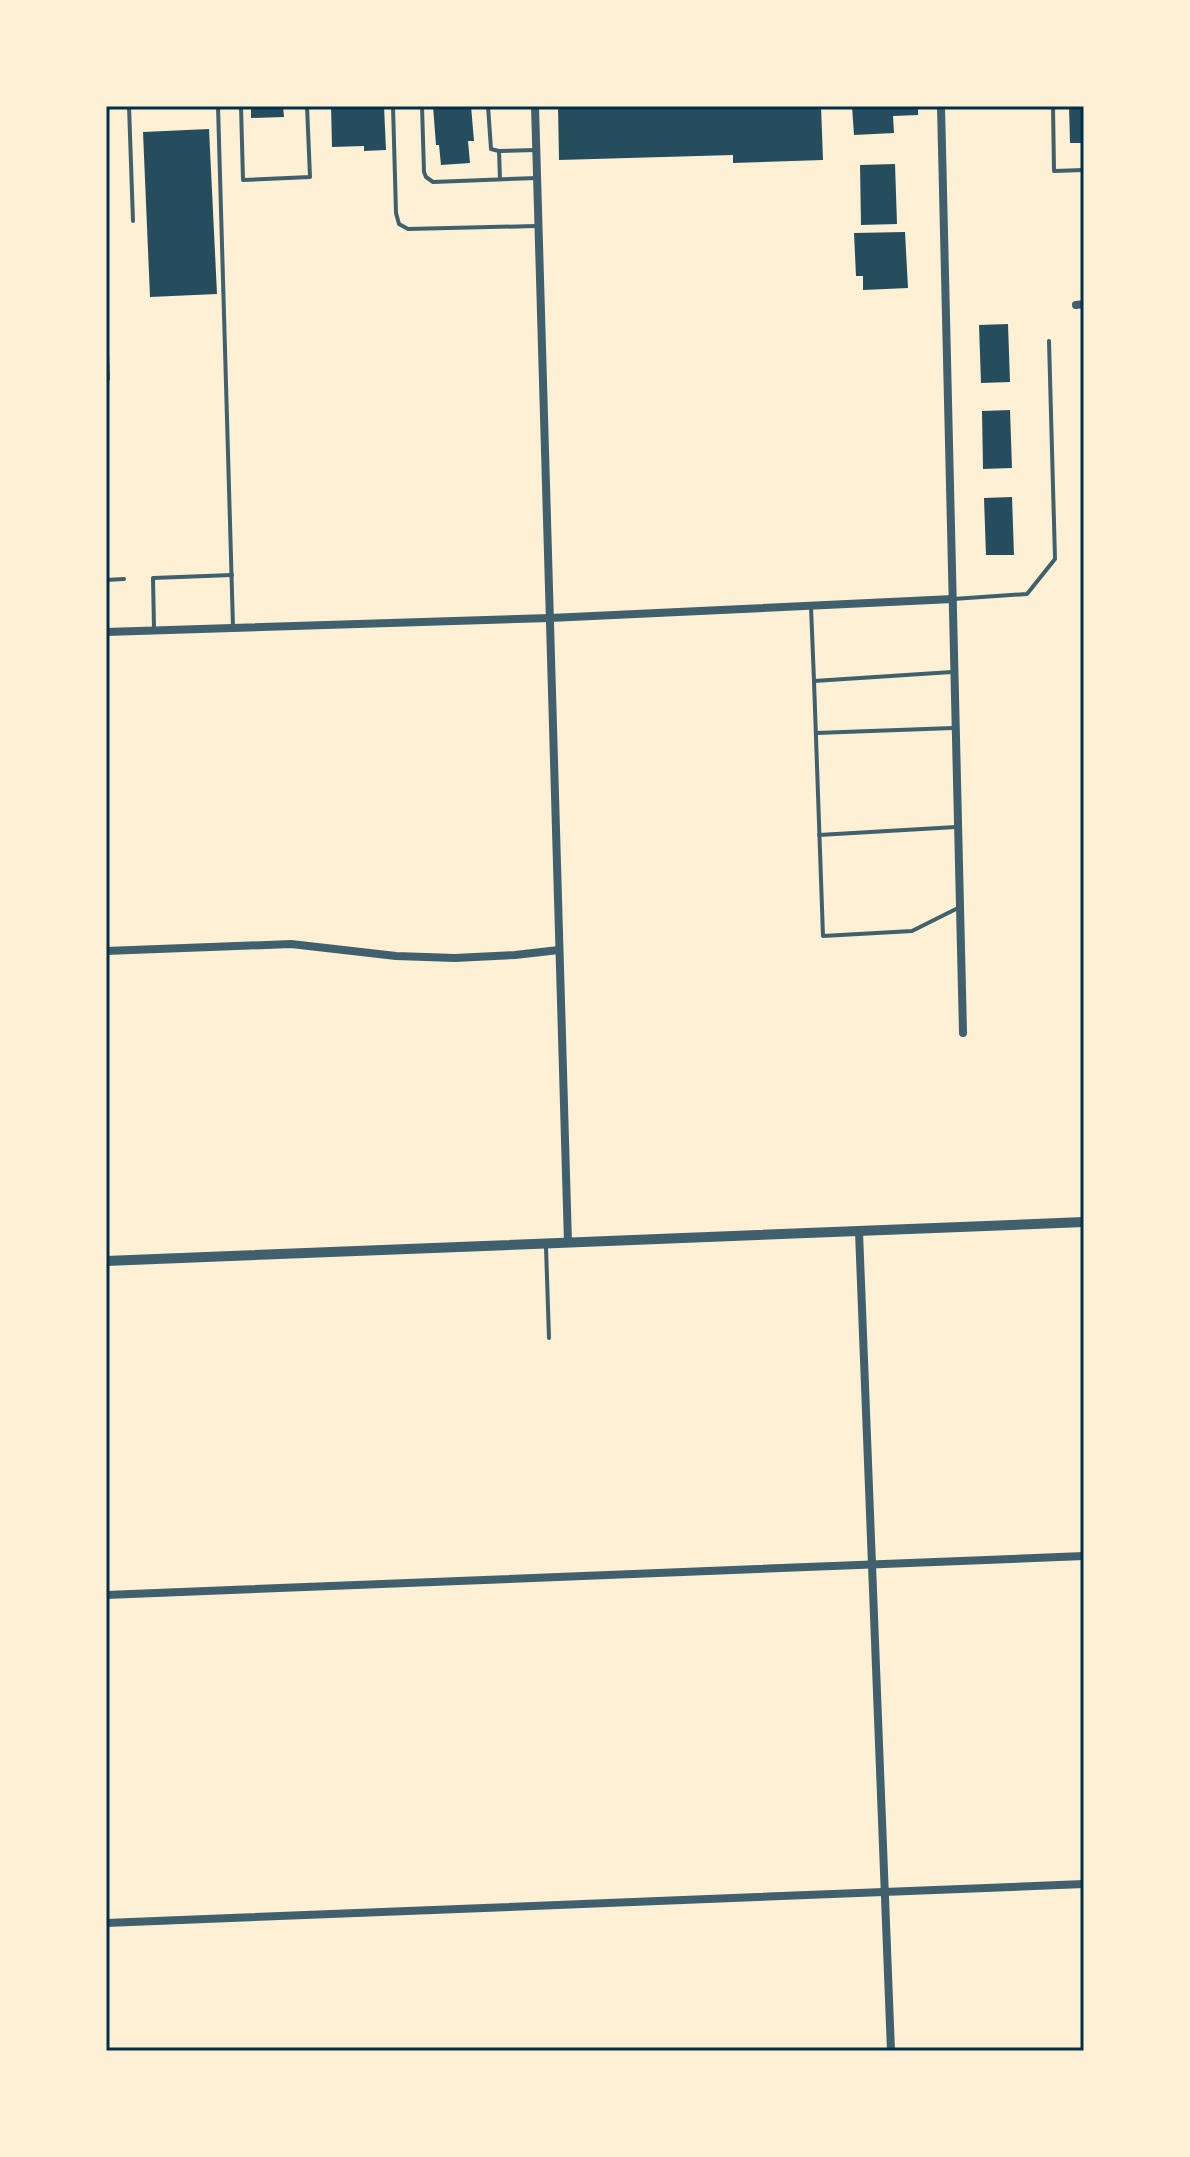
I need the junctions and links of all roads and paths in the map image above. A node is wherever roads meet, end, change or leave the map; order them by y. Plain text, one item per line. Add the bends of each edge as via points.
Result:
1 (129, 106) edge
2 (218, 106) edge
3 (241, 106) edge
4 (307, 106) edge
5 (393, 106) edge
6 (422, 106) edge
7 (488, 106) edge
8 (535, 106) edge
9 (941, 106) edge
10 (1053, 106) edge
11 (536, 150) junction
12 (499, 151) junction
13 (1084, 170) edge
14 (537, 178) junction
15 (500, 179) junction
16 (133, 221) dead end
17 (538, 226) junction
18 (106, 329) edge
19 (1049, 341) dead end
20 (106, 379) edge
21 (232, 575) junction
22 (124, 579) dead end
23 (106, 580) edge
24 (953, 599) junction
25 (811, 606) junction
26 (550, 618) junction
27 (233, 628) junction
28 (154, 631) junction
29 (106, 632) edge
30 (955, 672) junction
31 (814, 681) junction
32 (956, 728) junction
33 (816, 733) junction
34 (958, 827) junction
35 (819, 835) junction
36 (960, 907) junction
37 (559, 950) junction
38 (106, 951) edge
39 (963, 1033) dead end
40 (1084, 1222) edge
41 (859, 1232) junction
42 (568, 1243) junction
43 (546, 1244) junction
44 (106, 1261) edge
45 (549, 1338) dead end
46 (1084, 1556) edge
47 (873, 1564) junction
48 (106, 1595) edge
49 (1084, 1884) edge
50 (885, 1892) junction
51 (106, 1923) edge
52 (891, 2051) edge

1 - 16 lane
2 - 21 lane
3 - 4 lane via 243,180 310,177
5 - 17 lane via 399,224 408,229
6 - 15 lane via 424,172 429,180
7 - 12 lane via 491,149
8 - 11 street
9 - 24 street
10 - 13 lane via 1054,171
11 - 12 lane
11 - 14 street
12 - 15 lane
14 - 15 lane
14 - 17 street
17 - 26 street
18 - 20 lane
19 - 24 lane via 1055,559 1027,594
21 - 27 lane
21 - 28 lane via 153,578
22 - 23 lane
24 - 25 street
24 - 30 street
25 - 26 street
25 - 31 lane
26 - 27 street
26 - 37 street
27 - 28 street
28 - 29 street
30 - 31 lane
30 - 32 street
31 - 33 lane
32 - 33 lane
32 - 34 street
33 - 35 lane
34 - 35 lane
34 - 36 street
35 - 36 lane via 823,936 912,931
36 - 39 street
37 - 38 street via 455,958 291,944
37 - 42 street
40 - 41 street
41 - 42 street
41 - 47 street
42 - 43 street
43 - 44 street
43 - 45 lane
46 - 47 street
47 - 48 street
47 - 50 street
49 - 50 street
50 - 51 street
50 - 52 street

